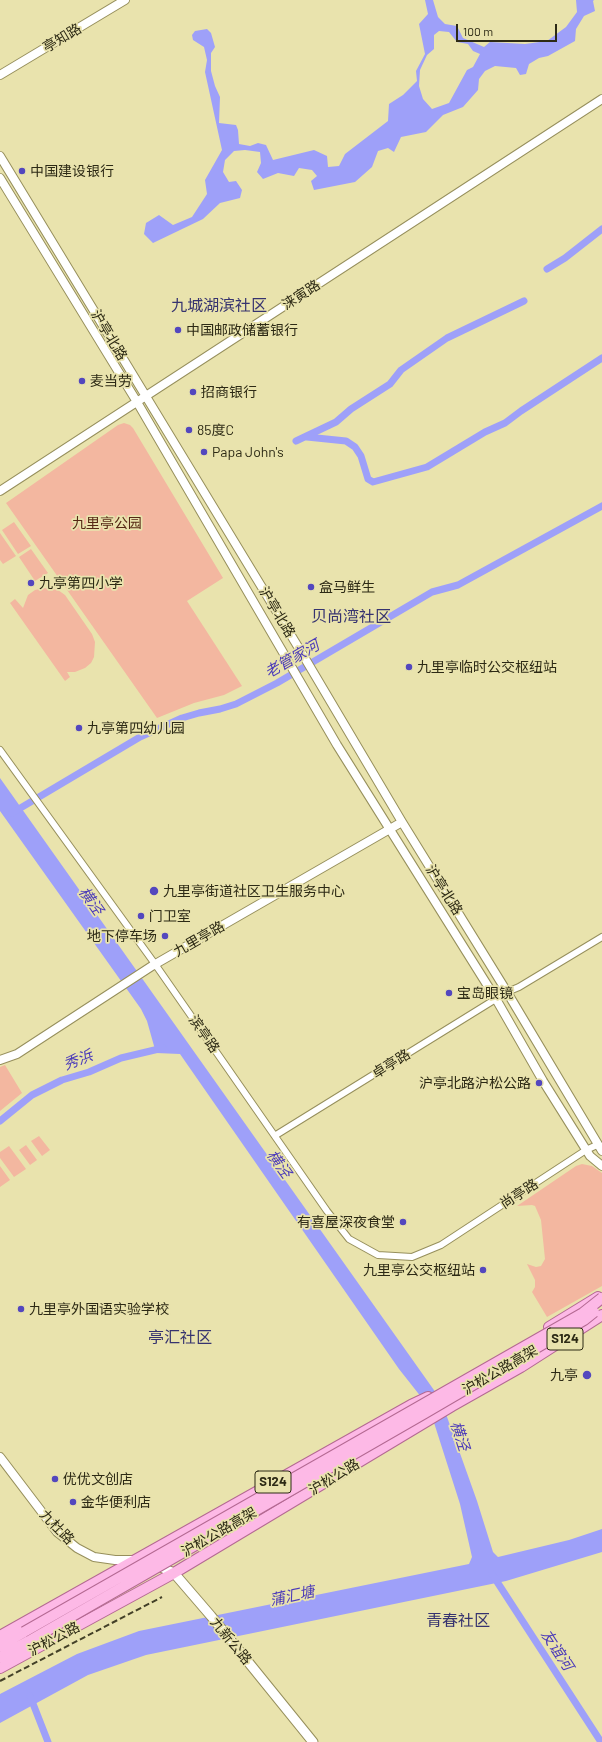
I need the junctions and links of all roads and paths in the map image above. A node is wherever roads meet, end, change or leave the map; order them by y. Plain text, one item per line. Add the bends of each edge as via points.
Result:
1 (125, 0) edge
2 (0, 75) edge
3 (602, 99) edge
4 (0, 156) edge
5 (0, 178) edge
6 (147, 396) junction
7 (137, 402) junction
8 (0, 491) edge
9 (0, 750) edge
10 (402, 822) junction
11 (389, 829) junction
12 (602, 937) edge
13 (155, 964) junction
14 (507, 992) junction
15 (496, 999) junction
16 (0, 1060) edge
17 (276, 1135) junction
18 (600, 1148) edge
19 (586, 1150) junction
20 (602, 1166) edge
21 (441, 1245) joint
22 (602, 1294) edge
23 (602, 1298) edge
24 (602, 1307) edge
25 (602, 1315) edge
26 (0, 1458) edge
27 (135, 1560) junction
28 (174, 1573) junction
29 (0, 1636) edge
30 (27, 1637) junction
31 (0, 1646) edge
32 (0, 1657) edge
33 (0, 1668) edge
34 (313, 1742) edge

1 - 2 street, 亭知路
3 - 6 street, 涞寅路
4 - 6 street, 沪亭北路
5 - 7 street, 沪亭北路
6 - 7 street, 涞寅路
6 - 10 street, 沪亭北路
7 - 8 street, 涞寅路
7 - 11 street, 沪亭北路
9 - 13 street, 滨亭路
10 - 11 street, 九里亭路
10 - 14 street, 沪亭北路
11 - 13 street, 九里亭路
11 - 15 street, 沪亭北路
12 - 14 street, 卓亭路
13 - 16 street, 九里亭路 via 17,1054
13 - 17 street, 滨亭路
14 - 15 street, 卓亭路
14 - 18 street, 沪亭北路
15 - 17 street, 卓亭路
15 - 19 street, 沪亭北路
17 - 21 street, 滨亭路 via 349,1239 378,1255 412,1257
18 - 19 street, 尚亭路
19 - 20 street, 沪亭北路
19 - 21 street, 尚亭路
22 - 27 main road, 沪松公路 / S124 via 507,1353
23 - 30 main road, 沪松公路高架, bridge via 583,1313
24 - 30 main road, 沪松公路高架, bridge via 445,1402
25 - 28 main road, 沪松公路 / S124 via 521,1367
26 - 27 street, 九杜路 via 57,1532 77,1548 94,1556
27 - 28 main road, 九新公路
27 - 29 main road, 沪松公路 / S124
28 - 33 main road, 沪松公路 / S124
28 - 34 main road, 九新公路
30 - 31 main road, 沪松公路高架
30 - 32 main road, 沪松公路高架

